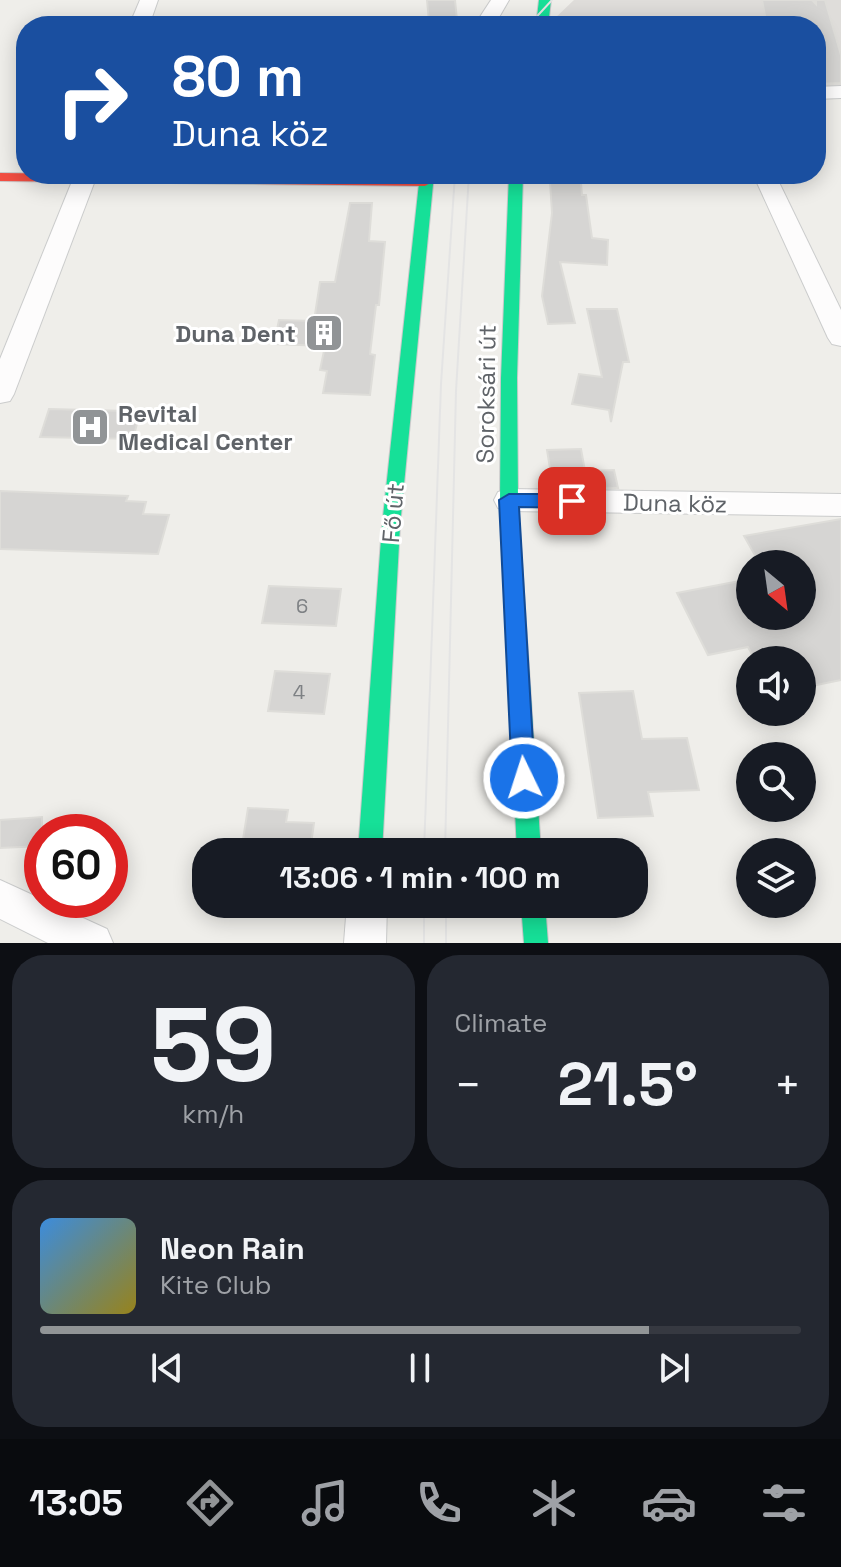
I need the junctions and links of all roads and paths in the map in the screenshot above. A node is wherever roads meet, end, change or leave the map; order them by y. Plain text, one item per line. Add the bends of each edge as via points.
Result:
1 (82, 184) edge
2 (425, 184) edge
3 (516, 184) edge
4 (523, 184) edge
5 (769, 184) edge
6 (516, 223) junction
7 (841, 338) edge
8 (0, 394) edge
9 (509, 500) junction
10 (841, 505) edge
11 (371, 838) edge
12 (528, 838) edge
13 (0, 899) edge
14 (366, 918) edge
15 (534, 918) edge
16 (92, 943) edge
17 (365, 943) edge
18 (536, 943) edge

1 - 8 street
2 - 11 street, Fő út via 391,526
3 - 6 street
4 - 6 street
5 - 7 street
6 - 9 street, Soroksári út via 508,377
9 - 10 street, Duna köz
9 - 12 street, Soroksári út
13 - 16 street
14 - 17 street
15 - 18 street

